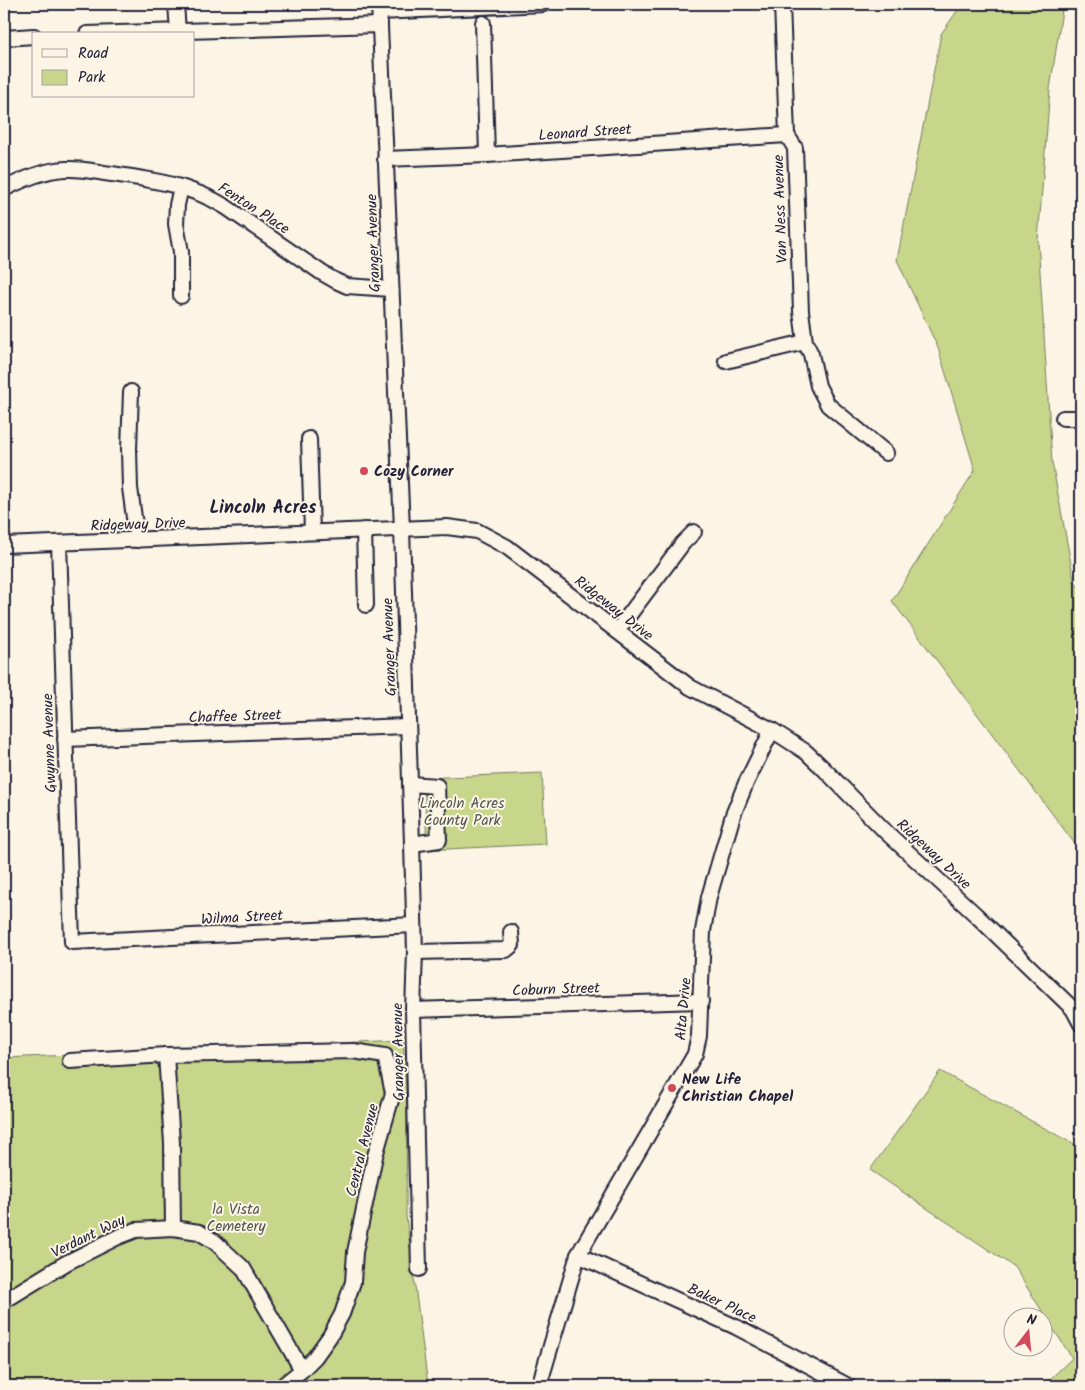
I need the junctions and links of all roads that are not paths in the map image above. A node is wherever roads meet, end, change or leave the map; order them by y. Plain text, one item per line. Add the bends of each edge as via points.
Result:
1 (176, 4) edge
2 (544, 4) edge
3 (782, 4) edge
4 (380, 13) edge
5 (483, 23) dead end
6 (178, 31) junction
7 (148, 32) edge
8 (32, 36) edge
9 (4, 38) edge
10 (787, 135) junction
11 (487, 155) junction
12 (385, 159) junction
13 (181, 187) junction
14 (4, 189) edge
15 (391, 289) junction
16 (182, 296) dead end
17 (808, 348) junction
18 (726, 361) dead end
19 (131, 392) dead end
20 (1063, 418) dead end
21 (1081, 418) edge
22 (309, 439) dead end
23 (886, 453) dead end
24 (402, 529) junction
25 (364, 530) junction
26 (312, 532) junction
27 (694, 532) dead end
28 (137, 540) junction
29 (58, 543) junction
30 (4, 546) edge
31 (366, 606) dead end
32 (617, 631) junction
33 (407, 726) junction
34 (772, 730) junction
35 (65, 739) junction
36 (410, 784) junction
37 (412, 844) junction
38 (414, 925) junction
39 (511, 932) dead end
40 (72, 942) joint
41 (415, 952) junction
42 (701, 1001) junction
43 (413, 1010) junction
44 (1081, 1024) edge
45 (166, 1055) junction
46 (385, 1056) joint
47 (70, 1060) dead end
48 (173, 1228) junction
49 (578, 1255) junction
50 (419, 1269) dead end
51 (4, 1301) edge
52 (302, 1370) junction
53 (282, 1386) edge
54 (539, 1386) edge
55 (848, 1386) edge

1 - 6 street
2 - 4 street
3 - 10 street, Van Ness Avenue
4 - 6 street
4 - 12 street, Granger Avenue
5 - 11 street
6 - 7 street
8 - 9 street
10 - 11 street, Leonard Street
10 - 17 street, Van Ness Avenue via 795,148 800,294
11 - 12 street, Leonard Street
12 - 15 street, Granger Avenue
13 - 14 street, Fenton Place via 148,179 65,169 34,175
13 - 15 street, Fenton Place via 226,206 336,282 347,286
13 - 16 street via 176,224 181,252
15 - 24 street, Granger Avenue
17 - 18 street
17 - 23 street, Van Ness Avenue via 818,386 828,405
19 - 28 street via 130,488
20 - 21 street
22 - 26 street
24 - 25 street, Ridgeway Drive
24 - 32 street, Ridgeway Drive via 447,527 477,531 507,546
24 - 33 street, Granger Avenue
25 - 26 street, Ridgeway Drive
25 - 31 street
26 - 28 street, Ridgeway Drive
27 - 32 street
28 - 29 street, Ridgeway Drive
29 - 30 street, Ridgeway Drive
29 - 35 street, Gwynne Avenue
32 - 34 street, Ridgeway Drive via 690,687
33 - 35 street, Chaffee Street
33 - 36 street, Granger Avenue
34 - 42 street, Alta Drive via 733,815 709,897 703,931
34 - 44 street, Ridgeway Drive via 806,752 825,770 1073,1009
35 - 40 street, Gwynne Avenue
36 - 37 street, Granger Avenue
36 - 37 street via 437,786 439,840
37 - 38 street, Granger Avenue
38 - 40 street, Wilma Street
38 - 41 street, Granger Avenue
39 - 41 street via 512,945 506,950
41 - 43 street, Granger Avenue
42 - 43 street, Coburn Street
42 - 49 street, Alta Drive via 695,1054
43 - 50 street, Granger Avenue
45 - 46 street, Granger Avenue via 353,1051
45 - 47 street, Granger Avenue
45 - 48 street
46 - 52 street, Central Avenue via 392,1093 374,1156 355,1252 353,1282 330,1336
48 - 51 street, Verdant Way via 136,1230 118,1237 66,1263
48 - 52 street, Verdant Way via 199,1232 243,1268
49 - 54 street, Alta Drive
49 - 55 street, Baker Place via 736,1327
52 - 53 street, Central Avenue

